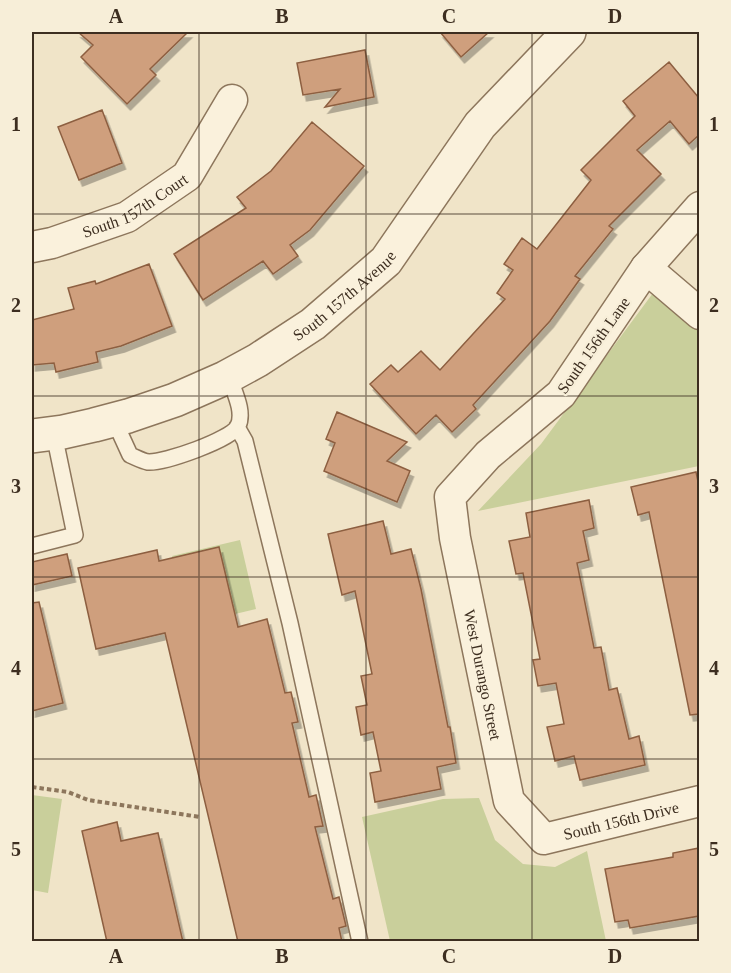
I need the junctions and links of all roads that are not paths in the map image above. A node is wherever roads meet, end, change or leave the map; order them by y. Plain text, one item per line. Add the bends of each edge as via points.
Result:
1 (569, 32) edge
2 (232, 100) dead end
3 (699, 207) edge
4 (32, 247) edge
5 (646, 268) junction
6 (699, 314) edge
7 (229, 376) junction
8 (114, 420) junction
9 (237, 427) junction
10 (43, 435) edge
11 (450, 497) joint
12 (32, 546) edge
13 (699, 801) edge
14 (544, 839) joint
15 (360, 942) edge

1 - 7 street, South 157th Avenue via 480,125 386,261 313,324
2 - 4 street, South 157th Court via 187,176 127,217
3 - 5 street, South 156th Lane
5 - 6 street
5 - 11 street, South 156th Lane via 561,394 488,455
7 - 8 street, South 157th Avenue via 175,400
7 - 9 lane via 240,412
8 - 9 lane via 130,455 147,462 174,458 224,438
8 - 10 street, South 157th Avenue
9 - 15 lane via 245,441 287,612
10 - 12 lane via 75,535
11 - 14 street, West Durango Street via 509,801
13 - 14 street, South 156th Drive

